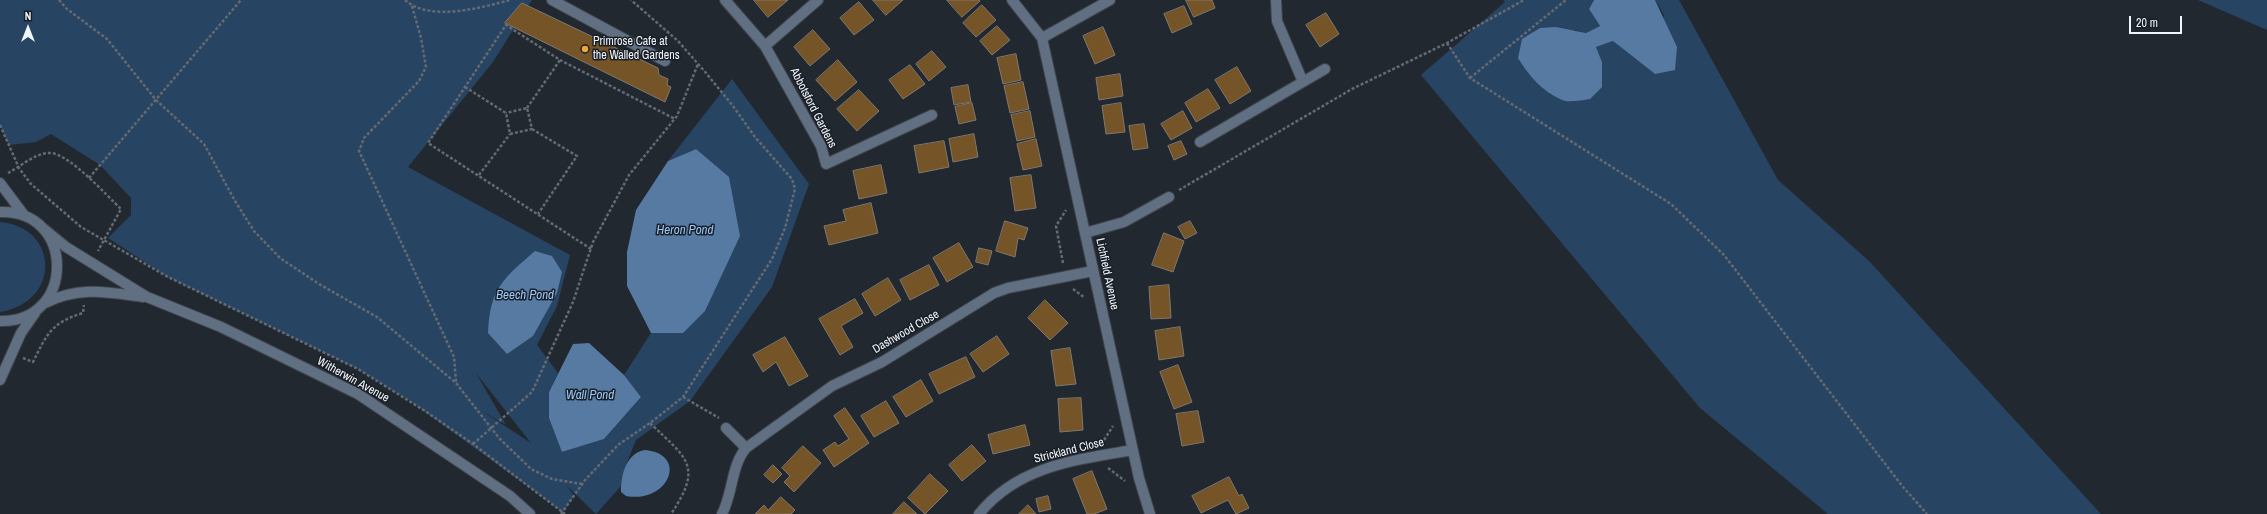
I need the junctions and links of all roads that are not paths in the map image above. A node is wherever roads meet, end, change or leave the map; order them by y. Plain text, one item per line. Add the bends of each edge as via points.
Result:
1 (552, 0) edge
2 (725, 0) edge
3 (818, 0) edge
4 (1012, 0) edge
5 (1110, 0) edge
6 (1276, 0) edge
7 (1042, 38) junction
8 (765, 46) junction
9 (665, 61) dead end
10 (1325, 69) dead end
11 (1303, 82) junction
12 (932, 114) dead end
13 (1200, 142) dead end
14 (0, 183) edge
15 (1169, 197) road end
16 (0, 212) edge
17 (24, 215) junction
18 (44, 229) junction
19 (1085, 233) junction
20 (1094, 271) junction
21 (147, 297) junction
22 (44, 304) junction
23 (36, 311) junction
24 (0, 321) edge
25 (0, 380) edge
26 (726, 428) road end
27 (746, 448) junction
28 (1133, 450) junction
29 (530, 514) edge
30 (722, 514) edge
31 (978, 514) edge
32 (1150, 514) edge

1 - 9 street
2 - 8 street, Abbotsford Gardens
3 - 8 street
4 - 7 street
5 - 7 street
6 - 11 street via 1277,21
7 - 19 street, Lichfield Avenue
8 - 12 street, Abbotsford Gardens via 821,146 826,164
10 - 11 street
11 - 13 street
14 - 17 street
15 - 19 street via 1124,222
16 - 17 street
17 - 18 street, Witherwin Avenue
18 - 21 street, Witherwin Avenue via 66,247
18 - 22 street via 53,243 58,258 58,274 53,290
19 - 20 street, Lichfield Avenue
20 - 27 street, Dashwood Close via 994,293 882,362 832,386
20 - 28 street, Lichfield Avenue
21 - 22 street, Witherwin Avenue via 85,291 61,295
21 - 29 street, Witherwin Avenue via 221,327 358,394 510,496
22 - 23 street
23 - 24 street via 23,318
23 - 25 street via 21,333
26 - 27 street
27 - 30 street, Dashwood Close via 738,462 730,495
28 - 31 street, Strickland Close via 1028,474 991,498
28 - 32 street, Lichfield Avenue

